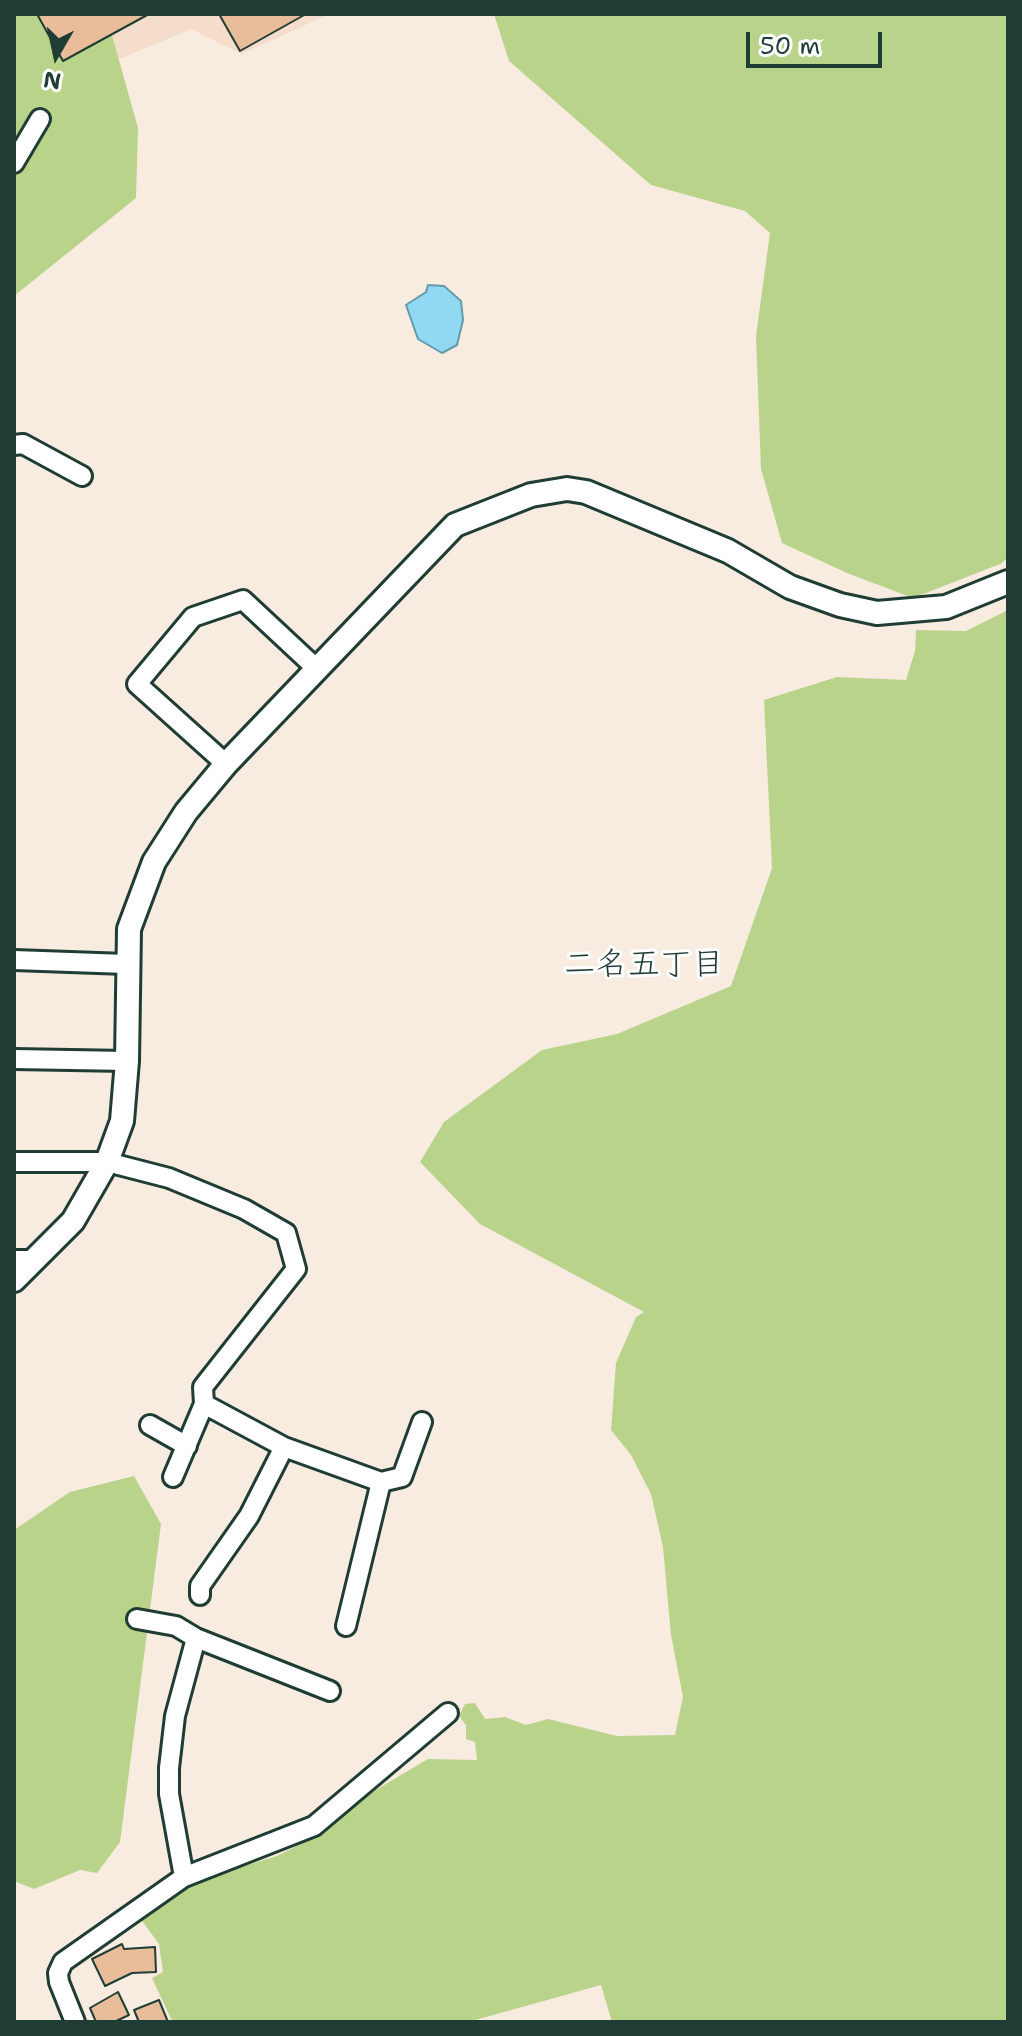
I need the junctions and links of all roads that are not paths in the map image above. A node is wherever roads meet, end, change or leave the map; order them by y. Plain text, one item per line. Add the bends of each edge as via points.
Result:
1 (40, 119) dead end
2 (14, 163) edge
3 (14, 445) edge
4 (82, 476) dead end
5 (1008, 582) edge
6 (317, 669) junction
7 (226, 764) junction
8 (14, 960) edge
9 (126, 964) junction
10 (14, 1059) edge
11 (127, 1061) junction
12 (14, 1162) edge
13 (107, 1162) junction
14 (24, 1260) edge
15 (14, 1280) edge
16 (204, 1404) junction
17 (422, 1422) dead end
18 (150, 1425) dead end
19 (187, 1446) junction
20 (284, 1447) junction
21 (173, 1477) dead end
22 (381, 1482) junction
23 (200, 1595) dead end
24 (137, 1619) dead end
25 (346, 1626) dead end
26 (196, 1638) junction
27 (330, 1691) dead end
28 (448, 1713) dead end
29 (184, 1877) junction
30 (75, 2022) edge

1 - 2 street
3 - 4 street via 23,444
5 - 6 street via 946,607 877,613 852,608 790,587 728,551 586,492 567,489 531,495 455,525
6 - 7 street
6 - 7 street via 243,600 193,617 137,684
7 - 9 street via 154,862 129,929
8 - 9 street
9 - 11 street
10 - 11 street
11 - 13 street via 122,1121
12 - 13 street
13 - 14 street via 73,1221
13 - 16 street via 169,1178 286,1233 296,1269 203,1387
14 - 15 street
16 - 19 street
16 - 20 street
17 - 22 street via 402,1477
18 - 19 street
19 - 21 street
20 - 22 street
20 - 23 street via 249,1516 200,1586
22 - 25 street
24 - 26 street via 176,1626
26 - 27 street
26 - 29 street via 175,1716 169,1768
28 - 29 street via 314,1826
29 - 30 street via 63,1962 59,1982

